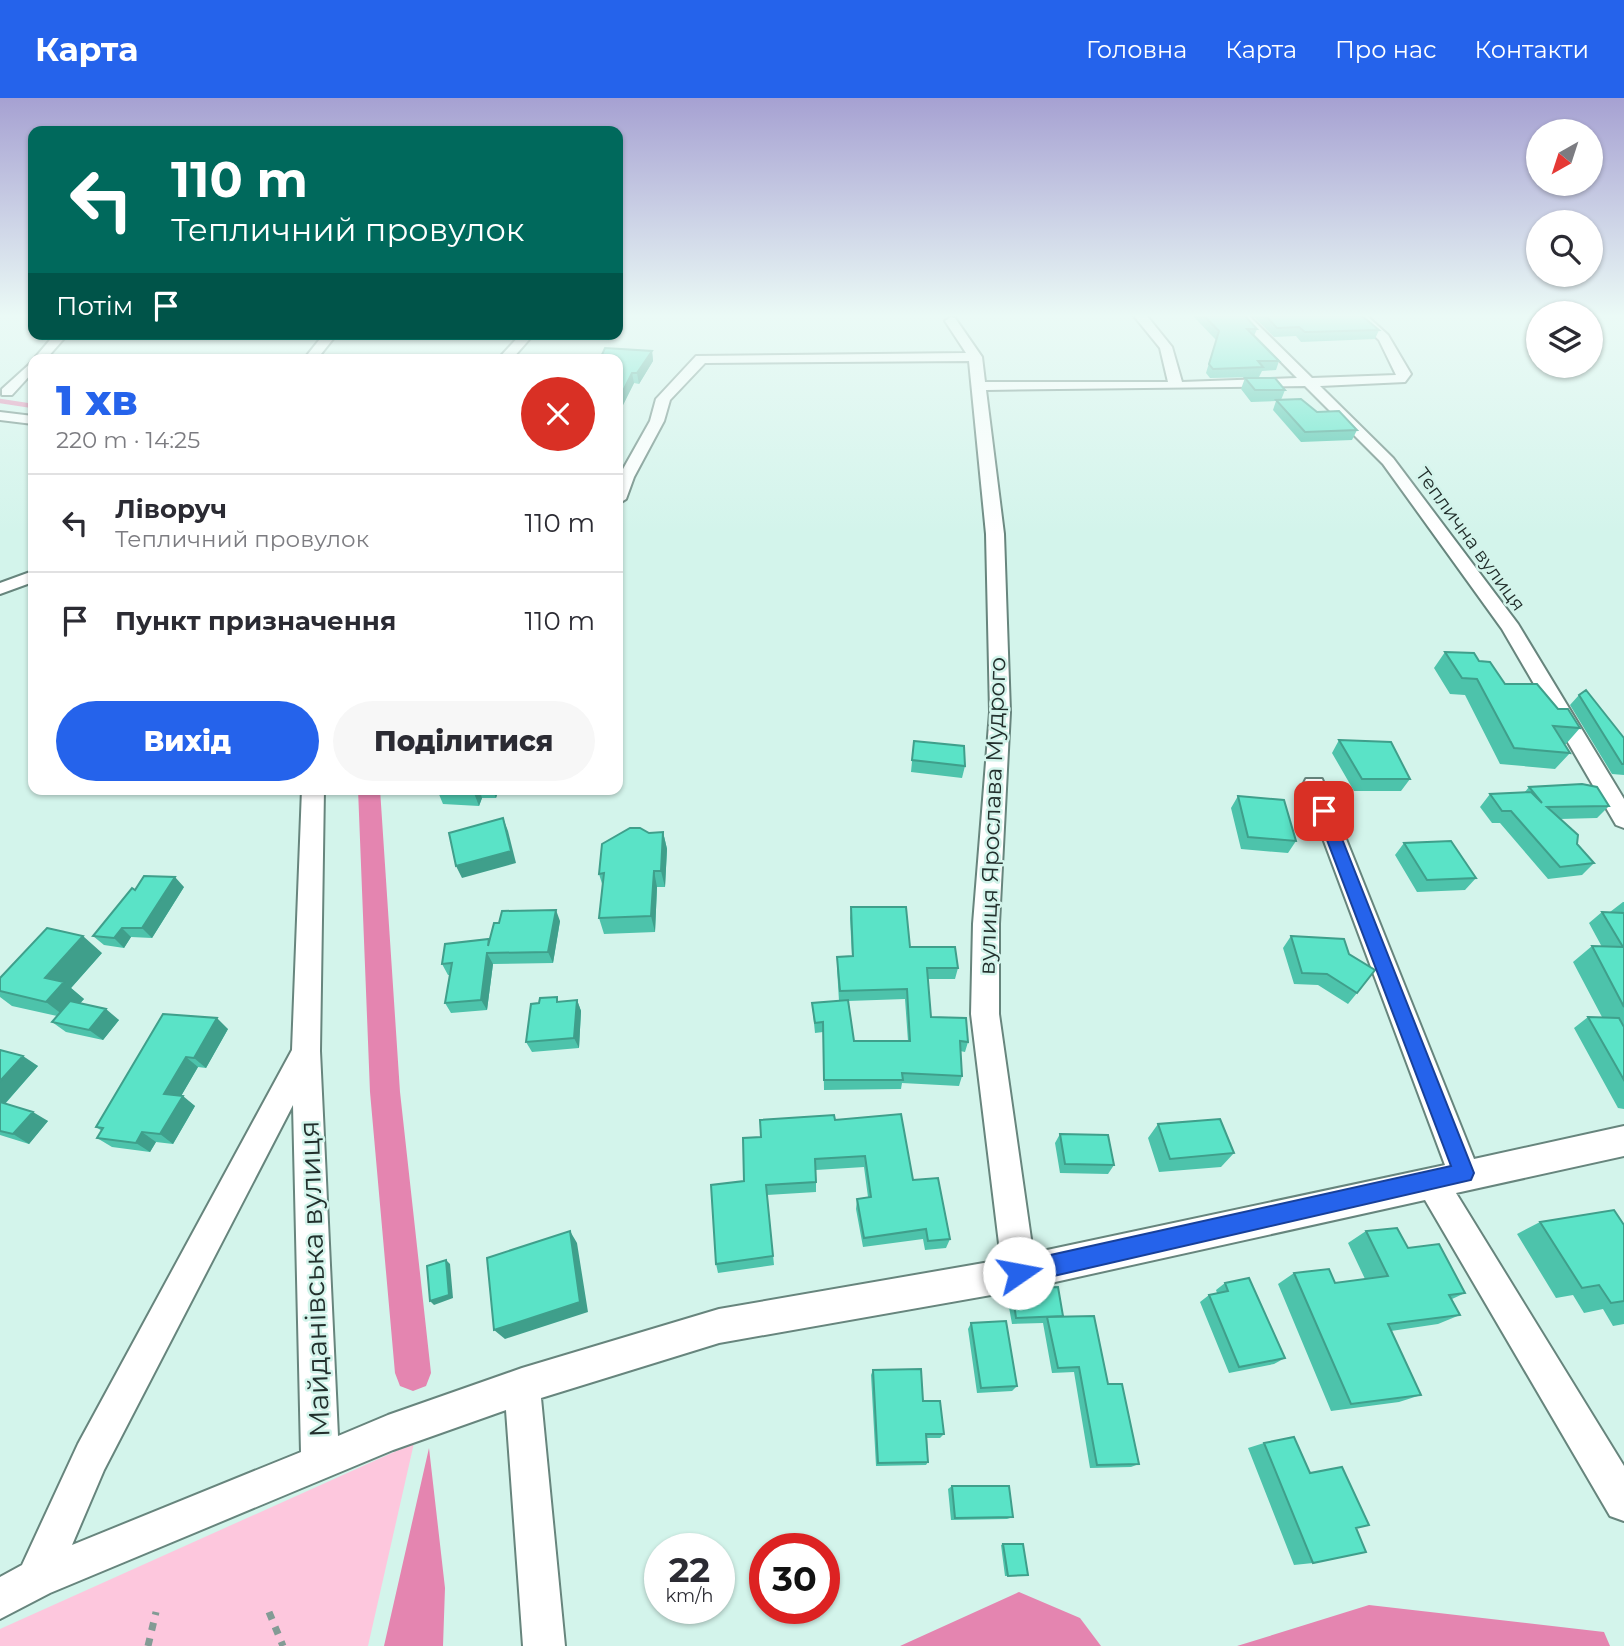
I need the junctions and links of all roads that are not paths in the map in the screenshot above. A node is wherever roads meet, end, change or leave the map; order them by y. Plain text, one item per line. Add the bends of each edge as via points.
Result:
1 (673, 388) edge
2 (981, 388) edge
3 (1316, 388) edge
4 (0, 416) edge
5 (28, 419) edge
6 (623, 485) edge
7 (28, 578) edge
8 (0, 589) edge
9 (1314, 785) dead end
10 (312, 795) edge
11 (1624, 819) edge
12 (306, 1051) junction
13 (1624, 1141) edge
14 (1448, 1178) junction
15 (1019, 1273) junction
16 (522, 1386) junction
17 (320, 1463) junction
18 (1624, 1502) edge
19 (36, 1579) junction
20 (0, 1599) edge
21 (544, 1646) edge

1 - 6 street via 663,399 657,421
2 - 15 street, вулиця Ярослава Мудрого via 995,534 1000,712 985,1014
3 - 11 street, Теплична вулиця via 1388,461 1511,628
4 - 5 street
7 - 8 street
9 - 14 street
10 - 12 street, Майданівська вулиця
12 - 17 street, Майданівська вулиця
12 - 19 street via 91,1457
13 - 14 street
14 - 15 street
14 - 18 street
15 - 16 street via 719,1326
16 - 17 street via 388,1433
16 - 21 street
17 - 19 street, Майданівська вулиця
19 - 20 street, Майданівська вулиця

